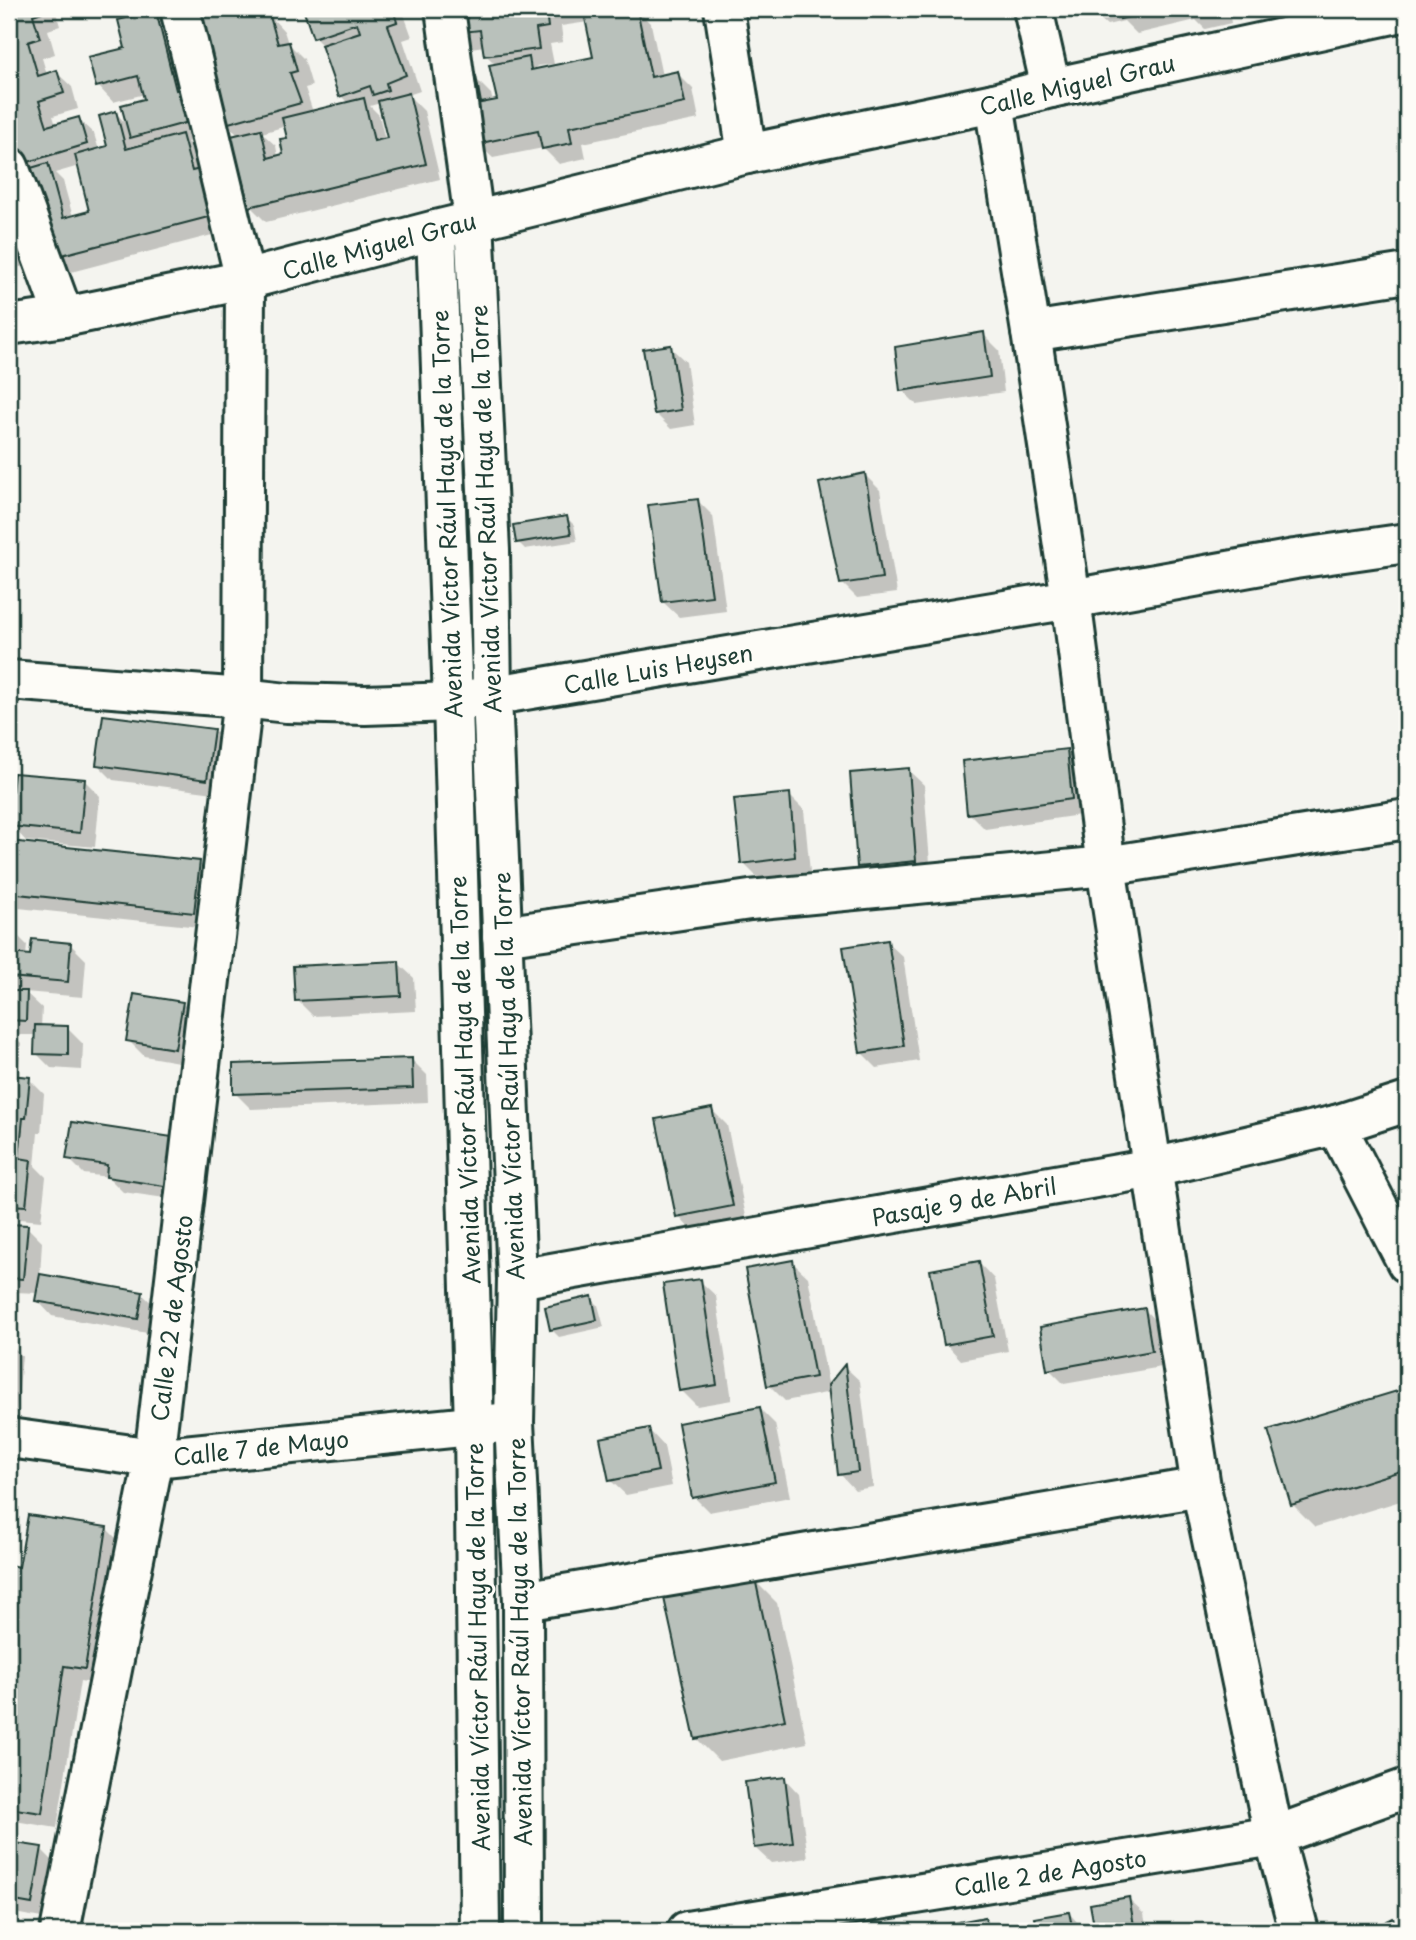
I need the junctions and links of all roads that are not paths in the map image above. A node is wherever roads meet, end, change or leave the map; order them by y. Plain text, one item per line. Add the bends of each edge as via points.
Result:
1 (180, 9) edge
2 (445, 9) edge
3 (724, 9) edge
4 (1032, 9) edge
5 (1407, 11) edge
6 (1051, 88) junction
7 (994, 103) junction
8 (747, 154) junction
9 (9, 167) edge
10 (474, 220) junction
11 (436, 230) junction
12 (1407, 273) edge
13 (245, 280) junction
14 (64, 317) junction
15 (9, 325) edge
16 (1031, 332) junction
17 (1407, 543) edge
18 (1071, 599) junction
19 (9, 680) edge
20 (492, 696) junction
21 (243, 698) junction
22 (453, 702) junction
23 (1407, 819) edge
24 (1106, 866) junction
25 (502, 936) junction
26 (1407, 1102) edge
27 (1336, 1125) junction
28 (1153, 1168) junction
29 (1407, 1263) edge
30 (517, 1279) junction
31 (514, 1422) junction
32 (474, 1426) junction
33 (9, 1438) edge
34 (154, 1458) junction
35 (1201, 1487) junction
36 (523, 1601) junction
37 (1407, 1788) edge
38 (1274, 1836) junction
39 (60, 1931) edge
40 (480, 1931) edge
41 (524, 1931) edge
42 (687, 1931) edge
43 (1299, 1931) edge

1 - 13 street, Calle 22 de Agosto
2 - 10 street, Avenida Víctor Raúl Haya de la Torre
3 - 8 street
4 - 6 street
5 - 6 street, Calle Miguel Grau
6 - 7 street, Calle Miguel Grau
7 - 8 street, Calle Miguel Grau
7 - 16 street
8 - 10 street, Calle Miguel Grau
9 - 14 street
10 - 11 street, Calle Miguel Grau
10 - 20 street, Avenida Víctor Raúl Haya de la Torre
11 - 13 street, Calle Miguel Grau
11 - 22 street, Avenida Víctor Rául Haya de la Torre
12 - 16 street
13 - 14 street, Calle Miguel Grau
13 - 21 street, Calle 22 de Agosto
14 - 15 street, Calle Miguel Grau
16 - 18 street
17 - 18 street, Calle Luis Heysen
18 - 20 street, Calle Luis Heysen
18 - 24 street
19 - 21 street, Calle Luis Heysen
20 - 22 street, Calle Luis Heysen
20 - 25 street, Avenida Víctor Raúl Haya de la Torre
21 - 22 street, Calle Luis Heysen via 287,704
21 - 34 street, Calle 22 de Agosto
22 - 32 street, Avenida Víctor Rául Haya de la Torre
23 - 24 street
24 - 25 street via 750,900
24 - 28 street
25 - 30 street, Avenida Víctor Raúl Haya de la Torre
26 - 27 street, Pasaje 9 de Abril
27 - 28 street, Pasaje 9 de Abril
27 - 29 street
28 - 30 street, Pasaje 9 de Abril
28 - 35 street
30 - 31 street, Avenida Víctor Raúl Haya de la Torre
31 - 32 street, Calle 7 de Mayo
31 - 36 street, Avenida Víctor Raúl Haya de la Torre
32 - 34 street, Calle 7 de Mayo
32 - 40 street, Avenida Víctor Rául Haya de la Torre
33 - 34 street, Calle 7 de Mayo
34 - 39 street, Calle 22 de Agosto
35 - 36 street
35 - 38 street
36 - 41 street, Avenida Víctor Raúl Haya de la Torre
37 - 38 street, Calle 2 de Agosto
38 - 42 street, Calle 2 de Agosto
38 - 43 street

